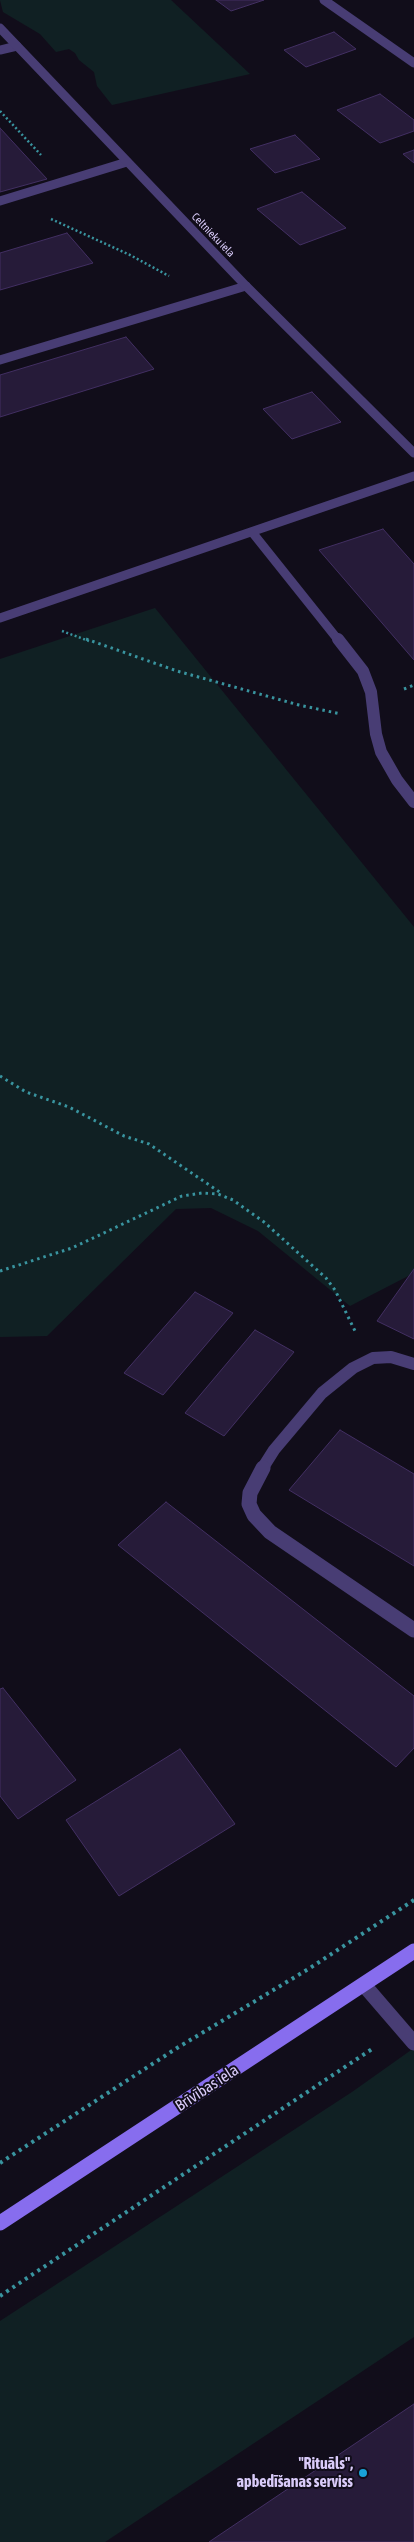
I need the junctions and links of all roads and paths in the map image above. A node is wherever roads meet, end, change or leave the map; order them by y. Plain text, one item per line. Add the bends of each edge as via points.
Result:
1 (324, 0) edge
2 (0, 28) edge
3 (17, 46) junction
4 (0, 50) edge
5 (414, 63) edge
6 (0, 111) edge
7 (127, 162) junction
8 (65, 181) junction
9 (0, 201) edge
10 (50, 218) dead end
11 (246, 286) junction
12 (204, 298) junction
13 (0, 360) edge
14 (414, 453) edge
15 (414, 476) edge
16 (252, 532) junction
17 (12, 614) junction
18 (0, 618) edge
19 (374, 714) junction
20 (414, 802) edge
21 (0, 1076) edge
22 (226, 1197) junction
23 (0, 1271) edge
24 (373, 1358) junction
25 (414, 1364) edge
26 (414, 1630) edge
27 (414, 1900) edge
28 (414, 1952) edge
29 (364, 1985) junction
30 (402, 2029) junction
31 (414, 2043) edge
32 (0, 2163) edge
33 (0, 2222) edge
34 (0, 2296) edge

1 - 5 street
2 - 3 street, Celtnieku iela
3 - 4 street
3 - 7 street, Celtnieku iela
6 - 8 path
7 - 8 street
7 - 11 street, Celtnieku iela
8 - 9 street
10 - 12 path via 130,255
11 - 12 street
11 - 14 street, Celtnieku iela
12 - 13 street
15 - 16 street
16 - 17 street
16 - 19 street via 356,660 369,684
17 - 18 street
17 - 19 path via 177,671 290,703 332,713
19 - 20 street via 381,752
21 - 22 path via 26,1092 69,1107 124,1136 149,1144
22 - 23 path via 202,1193 182,1196 72,1248
22 - 24 path via 264,1222 326,1278 356,1334
24 - 25 street via 391,1357
24 - 26 street via 339,1378 295,1422 257,1477 249,1504 254,1515 270,1532
27 - 32 path
28 - 29 main road, Brīvības iela
29 - 30 street
29 - 33 main road, Brīvības iela
30 - 31 street
30 - 34 path

